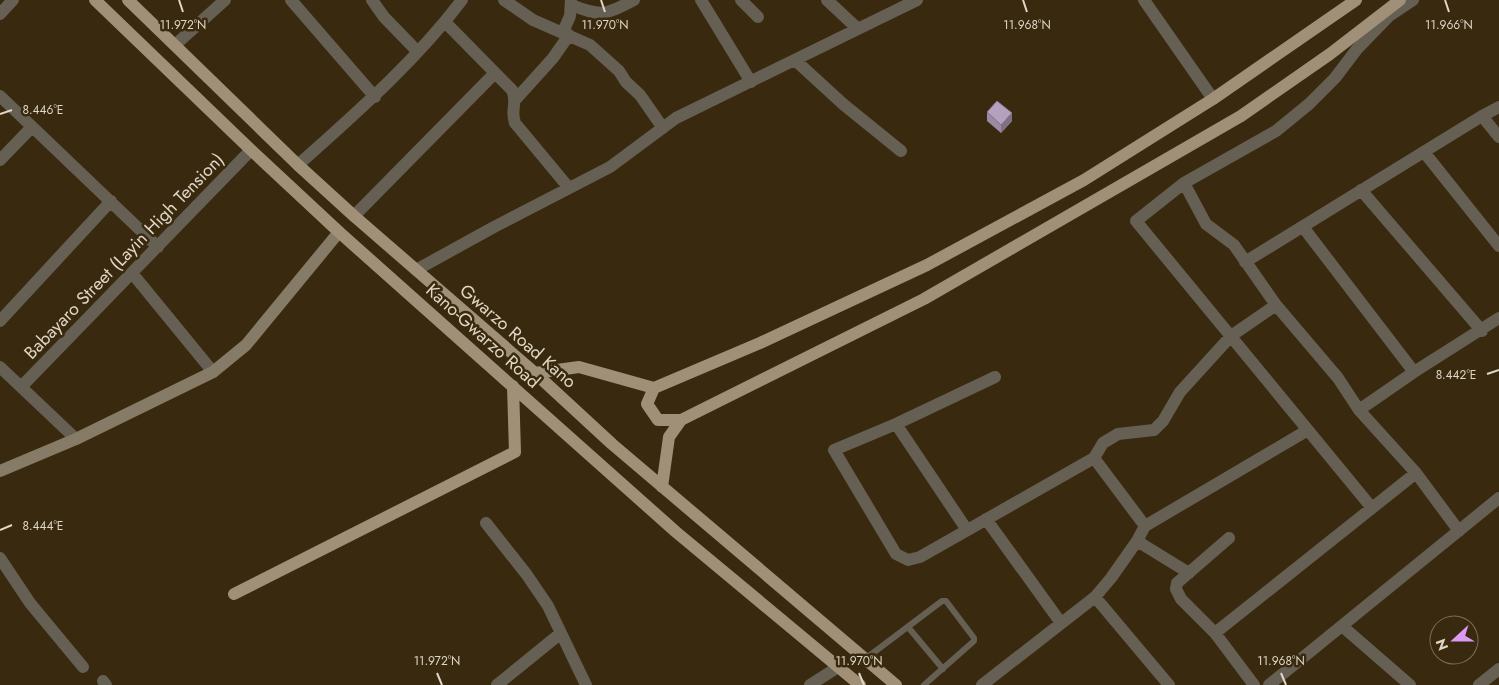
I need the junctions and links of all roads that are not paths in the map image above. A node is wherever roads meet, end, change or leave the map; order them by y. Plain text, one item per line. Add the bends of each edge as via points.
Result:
1 (13, 0) edge
2 (95, 0) edge
3 (128, 0) edge
4 (224, 0) edge
5 (291, 0) edge
6 (372, 0) edge
7 (462, 0) edge
8 (504, 0) edge
9 (634, 0) edge
10 (701, 0) edge
11 (741, 0) edge
12 (827, 0) edge
13 (917, 0) edge
14 (1144, 0) edge
15 (1356, 0) edge
16 (1400, 0) edge
17 (1413, 0) edge
18 (571, 2) edge
19 (0, 14) edge
20 (758, 18) dead end
21 (445, 22) junction
22 (858, 29) junction
23 (566, 33) junction
24 (175, 45) junction
25 (418, 52) junction
26 (795, 60) junction
27 (494, 74) junction
28 (751, 82) junction
29 (0, 96) edge
30 (374, 97) junction
31 (1212, 99) junction
32 (516, 100) junction
33 (1499, 107) edge
34 (1482, 116) junction
35 (32, 126) junction
36 (663, 128) junction
37 (1499, 137) edge
38 (251, 150) junction
39 (901, 151) dead end
40 (1424, 152) junction
41 (0, 160) edge
42 (298, 165) junction
43 (1184, 183) junction
44 (569, 188) junction
45 (1361, 190) junction
46 (111, 201) junction
47 (354, 216) junction
48 (1303, 227) junction
49 (339, 232) junction
50 (1499, 246) edge
51 (158, 247) junction
52 (1246, 262) junction
53 (416, 270) junction
54 (132, 273) junction
55 (1276, 304) junction
56 (1499, 318) edge
57 (0, 321) edge
58 (1482, 331) junction
59 (1231, 336) junction
60 (0, 367) edge
61 (213, 372) junction
62 (1414, 372) junction
63 (535, 373) junction
64 (995, 376) dead end
65 (22, 386) junction
66 (513, 386) junction
67 (654, 388) junction
68 (1359, 410) junction
69 (681, 420) junction
70 (896, 424) junction
71 (1308, 430) junction
72 (76, 439) junction
73 (1094, 458) junction
74 (0, 471) edge
75 (1416, 473) junction
76 (662, 487) junction
77 (1499, 498) edge
78 (1372, 508) junction
79 (986, 519) junction
80 (486, 523) dead end
81 (1144, 526) junction
82 (967, 530) junction
83 (1459, 531) junction
84 (1229, 538) dead end
85 (1137, 541) junction
86 (0, 558) edge
87 (1189, 573) junction
88 (234, 594) dead end
89 (1095, 597) junction
90 (1061, 623) junction
91 (908, 626) junction
92 (1342, 626) junction
93 (1215, 633) junction
94 (561, 634) junction
95 (865, 659) junction
96 (83, 667) dead end
97 (838, 667) junction
98 (943, 669) junction
99 (1499, 669) edge
100 (497, 685) edge
101 (586, 685) edge
102 (810, 685) edge
103 (860, 685) edge
104 (896, 685) edge
105 (924, 685) edge
106 (982, 685) edge
107 (1169, 685) edge
108 (1254, 685) edge
109 (1269, 685) edge
110 (1410, 685) edge
111 (1478, 685) edge

1 - 19 street
2 - 38 main road, Kano-Gwarzo Road
3 - 24 main road, Gwarzo Road Kano
4 - 24 street
5 - 30 street
6 - 25 street
7 - 21 street
8 - 23 street via 533,20
9 - 18 street via 599,14
10 - 28 street
11 - 20 street
12 - 22 street
13 - 22 street
14 - 31 street
15 - 31 main road
16 - 69 main road via 1242,116 924,298
17 - 43 street via 1389,16 1335,78 1276,131
18 - 23 street
21 - 25 street
21 - 27 street
22 - 26 street
23 - 32 street via 553,58
23 - 36 street via 590,45 619,71
24 - 42 main road, Gwarzo Road Kano
25 - 30 street
26 - 28 street
26 - 39 street
27 - 32 street via 512,90
27 - 47 street
28 - 36 street via 676,118
29 - 35 street
30 - 42 street
31 - 67 main road via 1084,180 927,265 760,343
32 - 44 street via 512,116 515,122
33 - 34 street
34 - 37 street
34 - 40 street
35 - 41 street
35 - 46 street
36 - 44 street via 610,167
38 - 49 main road, Kano-Gwarzo Road
38 - 51 street, Babayaro Street (Layin High Tension)
40 - 45 street
40 - 50 street
42 - 47 main road, Gwarzo Road Kano
43 - 52 street via 1206,224 1234,245
43 - 59 street via 1136,221
44 - 53 street
45 - 48 street
45 - 58 street
46 - 51 street
46 - 57 street
47 - 53 main road, Gwarzo Road Kano
48 - 52 street
48 - 62 street
49 - 61 street via 246,345
49 - 66 main road, Kano-Gwarzo Road
51 - 54 street, Babayaro Street (Layin High Tension)
52 - 55 street
53 - 63 main road, Gwarzo Road Kano
54 - 61 street
54 - 65 street, Babayaro Street (Layin High Tension)
55 - 59 street
55 - 68 street via 1338,378
56 - 58 street
58 - 62 street
59 - 71 street
59 - 73 street via 1180,392 1154,430 1118,434 1103,443
60 - 65 street
61 - 72 street
62 - 68 street
63 - 67 main road via 579,367
63 - 76 main road, Gwarzo Road Kano
64 - 70 street
65 - 72 street
66 - 88 main road via 515,452
66 - 97 main road, Kano-Gwarzo Road via 676,532
67 - 69 main road via 647,404 658,420
68 - 75 street
69 - 76 main road via 669,436
70 - 82 street
70 - 82 street via 834,450 896,554 908,560 920,557
71 - 78 street
71 - 81 street
72 - 74 street
73 - 79 street
73 - 81 street
75 - 78 street
75 - 83 street
76 - 95 main road, Gwarzo Road Kano
77 - 83 street
78 - 93 street
79 - 82 street
79 - 90 street
80 - 94 street via 527,574
81 - 85 street
83 - 92 street
84 - 87 street
85 - 87 street
85 - 89 street
86 - 96 street via 30,603
87 - 93 street via 1177,583 1176,589
89 - 90 street
89 - 107 street
90 - 106 street
91 - 95 lane
91 - 98 lane
91 - 98 lane via 946,601 974,641
92 - 109 street
92 - 110 street
93 - 108 street
94 - 100 street
94 - 101 street
95 - 104 main road, Gwarzo Road Kano
97 - 102 street
97 - 103 main road, Kano-Gwarzo Road
98 - 105 lane
99 - 111 street

